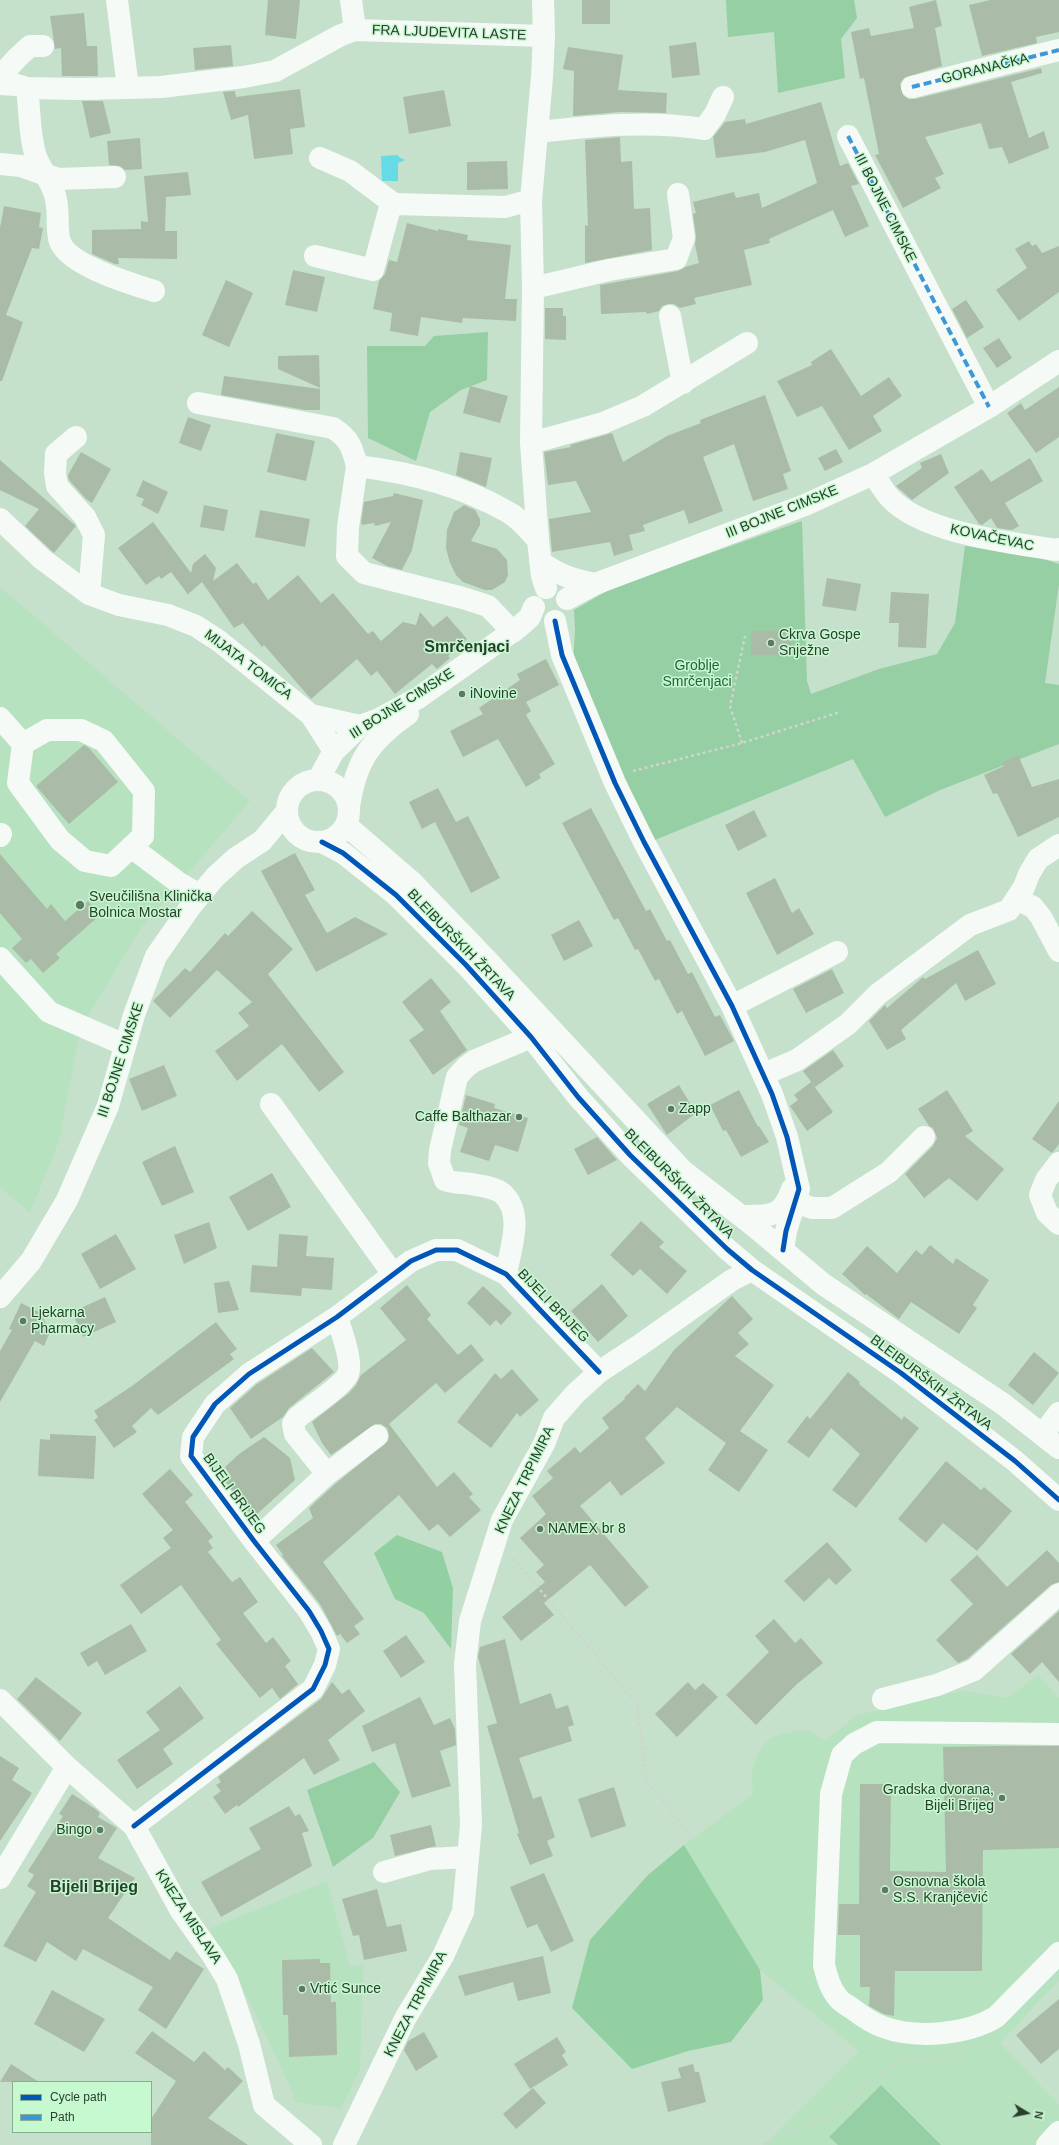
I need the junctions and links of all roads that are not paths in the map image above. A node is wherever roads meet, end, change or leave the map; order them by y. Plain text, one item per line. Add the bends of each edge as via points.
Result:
1 (117, 0) edge
2 (351, 0) edge
3 (542, 0) edge
4 (355, 30) junction
5 (544, 36) junction
6 (42, 46) dead end
7 (1059, 50) edge
8 (0, 77) edge
9 (0, 84) edge
10 (912, 87) dead end
11 (27, 88) junction
12 (128, 88) junction
13 (723, 97) dead end
14 (537, 132) junction
15 (848, 136) dead end
16 (320, 158) dead end
17 (0, 164) edge
18 (44, 173) junction
19 (115, 177) dead end
20 (678, 194) dead end
21 (531, 200) junction
22 (394, 204) junction
23 (315, 256) dead end
24 (533, 288) junction
25 (154, 291) dead end
26 (670, 316) dead end
27 (747, 343) dead end
28 (1059, 361) edge
29 (683, 382) junction
30 (198, 403) dead end
31 (989, 407) junction
32 (76, 437) dead end
33 (531, 444) junction
34 (357, 466) junction
35 (873, 474) junction
36 (528, 518) junction
37 (0, 519) edge
38 (1058, 550) edge
39 (540, 561) junction
40 (595, 584) junction
41 (546, 588) junction
42 (89, 594) junction
43 (567, 599) junction
44 (544, 617) junction
45 (513, 632) junction
46 (311, 714) junction
47 (0, 718) edge
48 (360, 726) junction
49 (23, 744) junction
50 (334, 751) junction
51 (318, 780) junction
52 (287, 811) junction
53 (347, 816) junction
54 (297, 833) junction
55 (262, 841) junction
56 (322, 842) junction
57 (1059, 845) edge
58 (131, 847) junction
59 (200, 895) junction
60 (1016, 899) junction
61 (1059, 951) edge
62 (837, 952) dead end
63 (0, 958) edge
64 (732, 1006) junction
65 (531, 1037) junction
66 (125, 1045) junction
67 (764, 1074) junction
68 (271, 1104) dead end
69 (924, 1137) dead end
70 (1059, 1163) edge
71 (792, 1200) junction
72 (742, 1216) junction
73 (1059, 1224) edge
74 (783, 1250) junction
75 (752, 1270) junction
76 (393, 1274) junction
77 (506, 1274) junction
78 (0, 1297) edge
79 (337, 1317) junction
80 (599, 1372) junction
81 (1059, 1413) edge
82 (1043, 1434) junction
83 (377, 1436) dead end
84 (1059, 1448) edge
85 (327, 1474) junction
86 (1059, 1500) edge
87 (254, 1542) junction
88 (1059, 1594) edge
89 (883, 1699) dead end
90 (0, 1700) edge
91 (1059, 1734) edge
92 (66, 1767) junction
93 (134, 1826) junction
94 (467, 1857) junction
95 (384, 1872) dead end
96 (0, 1878) edge
97 (1059, 1953) edge
98 (311, 2145) edge
99 (344, 2145) edge

1 - 12 street
2 - 4 street, FRA LJUDEVITA LASTE
3 - 5 street, FRA LJUDEVITA LASTE
4 - 5 street, FRA LJUDEVITA LASTE
4 - 12 street, FRA LJUDEVITA LASTE via 275,71 161,87
5 - 14 street, FRA LJUDEVITA LASTE
6 - 8 street via 30,46
7 - 10 street, GORANAČKA
9 - 11 street, FRA LJUDEVITA LASTE
11 - 12 street, FRA LJUDEVITA LASTE
11 - 18 street via 31,137
13 - 14 street via 704,129 675,124 643,124
14 - 21 street, FRA LJUDEVITA LASTE
15 - 31 street, III BOJNE CIMSKE
16 - 22 street via 350,171
17 - 18 street via 21,166
18 - 19 street via 58,179
18 - 25 street via 55,193 59,239 68,253 103,274
20 - 24 street via 684,238 676,259 610,270
21 - 22 street via 505,207
21 - 24 street, FRA LJUDEVITA LASTE
22 - 23 street via 389,211 373,270
24 - 33 street, FRA LJUDEVITA LASTE
26 - 29 street
27 - 29 street
28 - 31 street, III BOJNE CIMSKE
29 - 33 street via 643,406 610,420
30 - 34 street via 333,428 346,437 353,449
31 - 35 street, III BOJNE CIMSKE
32 - 42 street via 56,454 55,473 57,486 85,517 94,535
33 - 36 street, FRA LJUDEVITA LASTE
34 - 36 street via 458,490
34 - 45 street via 348,527 347,556 364,573 488,606
35 - 38 street, KOVAČEVAC via 891,499 944,528 969,535
35 - 40 street, III BOJNE CIMSKE via 805,505
36 - 39 street, FRA LJUDEVITA LASTE via 538,540
37 - 42 street, MIJATA TOMIĆA via 42,559
39 - 40 street via 550,570 571,579
39 - 41 street, FRA LJUDEVITA LASTE
40 - 43 street, III BOJNE CIMSKE
41 - 43 street via 556,588 565,594
41 - 44 street via 535,598
42 - 46 street, MIJATA TOMIĆA via 118,605 168,615 196,626 219,641
43 - 44 street via 567,610 560,619
44 - 45 street, III BOJNE CIMSKE via 530,617
44 - 53 street, III BOJNE CIMSKE via 396,722 364,755 352,783
44 - 64 street via 612,776 644,842
45 - 48 street, III BOJNE CIMSKE via 418,698
46 - 48 street, MIJATA TOMIĆA
46 - 50 street, MIJATA TOMIĆA
47 - 49 street
48 - 50 street, III BOJNE CIMSKE
49 - 58 street via 18,783 60,840 85,861 110,866
49 - 58 street via 47,730 81,730 104,741 144,791 143,836
50 - 51 street, III BOJNE CIMSKE
51 - 52 street via 303,784 294,791
51 - 53 street via 327,781 338,788 346,798
52 - 54 street via 289,821
52 - 55 street, III BOJNE CIMSKE
53 - 56 street via 340,833
53 - 72 street, BLEIBURŠKIH ŽRTAVA via 487,960 683,1171
54 - 55 street, III BOJNE CIMSKE
54 - 56 street via 312,841
55 - 59 street, III BOJNE CIMSKE via 236,858
56 - 65 street, BLEIBURŠKIH ŽRTAVA via 343,853 396,894 466,965
57 - 60 street via 1038,859
58 - 59 street via 179,883
59 - 66 street, III BOJNE CIMSKE via 156,956
60 - 61 street via 1033,907
60 - 67 street via 1009,910 970,925 878,994 848,1024 797,1060
62 - 64 street
63 - 66 street via 49,1012
64 - 67 street
65 - 75 street, BLEIBURŠKIH ŽRTAVA via 578,1097 630,1155
65 - 77 street via 474,1061 457,1077 440,1150 439,1164 445,1180 476,1184 502,1193 509,1202 515,1229
66 - 78 street, III BOJNE CIMSKE via 108,1106 67,1200 31,1261
67 - 71 street via 787,1137 797,1176 799,1189
68 - 76 street
69 - 71 street via 889,1172 832,1208 812,1208
70 - 73 street via 1046,1180 1040,1195 1047,1213
71 - 72 street, BLEIBURŠKIH ŽRTAVA via 782,1210 770,1216
71 - 74 street
72 - 74 street, BLEIBURŠKIH ŽRTAVA
74 - 82 street, BLEIBURŠKIH ŽRTAVA via 823,1284 1003,1404
75 - 80 street, KNEZA TRPIMIRA via 686,1310 640,1346
75 - 86 street, BLEIBURŠKIH ŽRTAVA via 901,1373 1015,1461
76 - 77 street, BIJELI BRIJEG via 411,1261 436,1250 457,1250
76 - 79 street, BIJELI BRIJEG
77 - 80 street, BIJELI BRIJEG
79 - 85 street via 350,1363 348,1375 293,1424 295,1434
79 - 87 street, BIJELI BRIJEG via 249,1374 215,1404 194,1437 191,1456
80 - 94 street, KNEZA TRPIMIRA via 554,1418 544,1444 502,1520 470,1621 465,1664 470,1825
81 - 82 street
82 - 84 street, BLEIBURŠKIH ŽRTAVA
83 - 85 street, BIJELI BRIJEG
85 - 87 street, BIJELI BRIJEG
87 - 93 street, BIJELI BRIJEG via 309,1611 321,1631 329,1649 325,1665 313,1689
88 - 89 street via 974,1670 938,1685
90 - 92 street, KNEZA MISLAVA
91 - 97 street via 877,1732 854,1744 842,1755 831,1794 824,1965 829,1983 839,1999 864,2017 883,2027 920,2034 951,2033 996,2017
92 - 93 street, KNEZA MISLAVA
92 - 96 street
93 - 98 street, KNEZA MISLAVA via 180,1911 214,1956 227,1979 249,2044 264,2105
94 - 95 street via 430,1859
94 - 99 street, KNEZA TRPIMIRA via 463,1912 443,1956 406,2017

